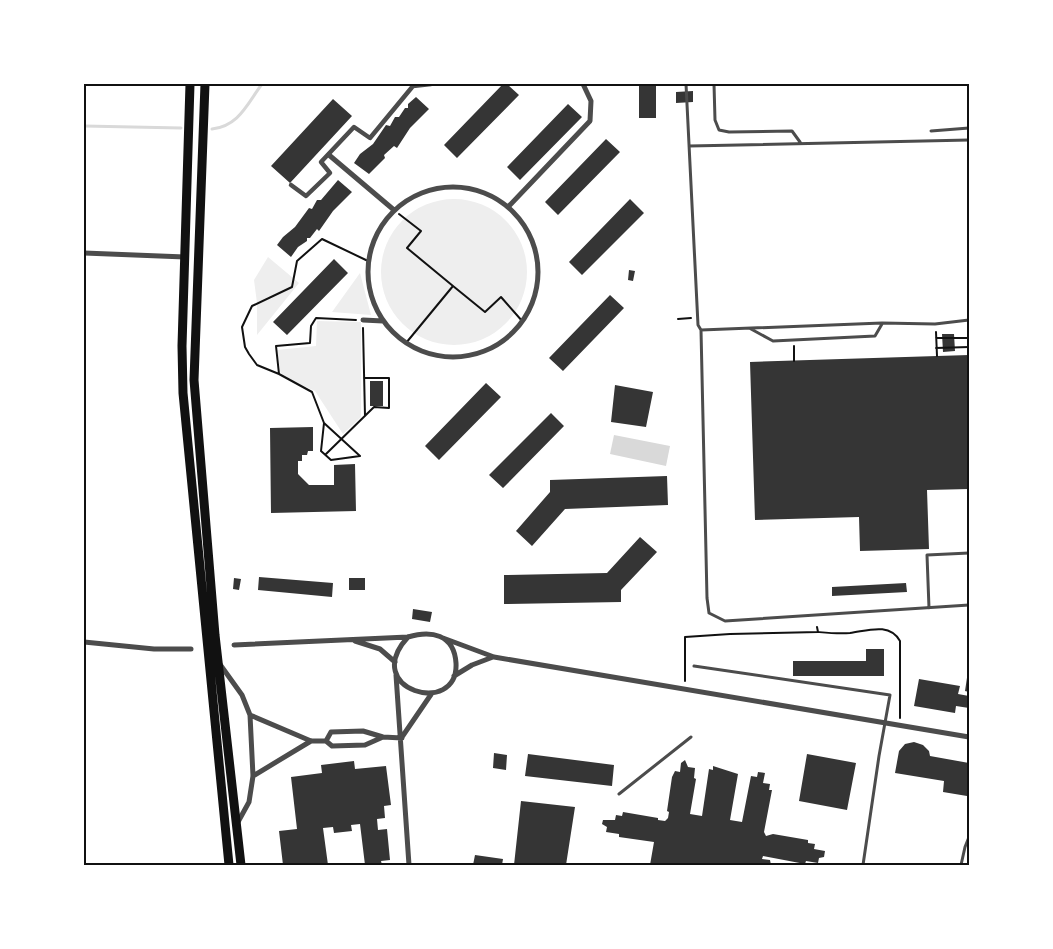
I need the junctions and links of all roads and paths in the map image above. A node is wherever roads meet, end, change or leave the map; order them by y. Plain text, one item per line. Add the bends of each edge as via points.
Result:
1 (190, 84) edge
2 (205, 84) edge
3 (431, 84) edge
4 (583, 84) edge
5 (686, 84) edge
6 (714, 84) edge
7 (969, 128) edge
8 (931, 131) dead end
9 (969, 140) edge
10 (800, 143) junction
11 (688, 146) junction
12 (329, 155) junction
13 (291, 185) dead end
14 (508, 207) junction
15 (394, 210) junction
16 (84, 253) edge
17 (185, 257) junction
18 (368, 262) junction
19 (453, 286) junction
20 (678, 318) dead end
21 (698, 318) junction
22 (363, 320) junction
23 (969, 320) edge
24 (383, 321) junction
25 (523, 322) junction
26 (882, 323) junction
27 (751, 329) junction
28 (936, 329) dead end
29 (701, 330) junction
30 (936, 338) junction
31 (969, 338) edge
32 (406, 343) junction
33 (794, 346) dead end
34 (969, 347) edge
35 (936, 348) junction
36 (936, 356) dead end
37 (794, 361) dead end
38 (278, 374) junction
39 (364, 378) junction
40 (364, 416) junction
41 (324, 423) junction
42 (342, 439) junction
43 (326, 454) junction
44 (969, 552) edge
45 (969, 605) edge
46 (929, 608) junction
47 (816, 627) dead end
48 (818, 632) junction
49 (408, 637) junction
50 (443, 638) junction
51 (352, 640) junction
52 (84, 642) edge
53 (234, 645) dead end
54 (191, 649) dead end
55 (494, 657) junction
56 (394, 662) junction
57 (219, 663) junction
58 (694, 666) dead end
59 (396, 672) junction
60 (454, 676) junction
61 (685, 688) junction
62 (432, 693) junction
63 (250, 715) junction
64 (886, 722) junction
65 (900, 724) junction
66 (969, 737) edge
67 (383, 738) junction
68 (402, 738) junction
69 (691, 738) dead end
70 (311, 741) junction
71 (326, 741) junction
72 (253, 776) junction
73 (619, 794) dead end
74 (236, 825) junction
75 (969, 837) edge
76 (964, 847) junction
77 (969, 848) edge
78 (229, 865) edge
79 (240, 865) edge
80 (409, 865) edge
81 (863, 865) edge
82 (961, 865) edge

1 - 17 main road
2 - 57 main road via 194,380
3 - 12 street via 413,86 370,138 354,127
4 - 14 street via 591,101 590,121
5 - 11 lane
6 - 10 lane via 715,120 719,130 792,131
7 - 8 lane
9 - 10 lane
10 - 11 lane
11 - 21 lane
12 - 13 street via 321,162 330,173 306,196
12 - 15 street
14 - 15 street via 487,194 463,187 438,188 415,196
14 - 25 street via 523,223 533,241 538,262 533,304
15 - 18 street via 377,234
15 - 19 path via 422,230 407,248
16 - 17 street
17 - 78 main road via 183,393
18 - 24 street via 373,303
18 - 38 path via 322,240 297,261 292,287 252,306 242,327 245,347 257,364
19 - 25 path via 485,312 501,297
19 - 32 path
20 - 21 path
21 - 29 lane
22 - 24 street
22 - 38 path via 316,318 311,326 310,343 276,346
22 - 39 path
23 - 26 lane via 935,324
24 - 32 street
25 - 32 street via 504,341 481,353 455,358 429,354
26 - 27 lane
26 - 27 lane via 875,336 782,341 773,341
27 - 29 lane
28 - 30 path
29 - 46 lane via 706,598 709,613 725,621
30 - 31 path
30 - 35 path
33 - 37 path
34 - 35 path
35 - 36 path
38 - 41 path via 312,392
39 - 40 path
39 - 40 path via 389,378 389,408 374,407
40 - 42 path
41 - 42 path
41 - 43 path via 321,451
42 - 43 path
42 - 43 path via 360,456 331,460
44 - 46 lane via 927,554
45 - 46 lane
47 - 48 path
48 - 61 path via 685,637
48 - 65 path via 840,634 884,629 896,634 900,641
49 - 50 street via 423,632
49 - 51 street
49 - 56 street
50 - 55 street
50 - 60 street via 455,655
51 - 53 street
51 - 56 street via 380,649
52 - 54 street
55 - 60 street
55 - 61 street
56 - 59 street
57 - 63 street via 242,694
57 - 74 main road
58 - 64 lane via 890,695
59 - 62 street via 409,689
59 - 68 street
60 - 62 street via 440,690
61 - 64 street
62 - 68 street
63 - 70 street
63 - 72 street
64 - 65 street
64 - 81 lane
65 - 66 street
67 - 68 street
67 - 71 street via 365,745 332,746
67 - 71 street via 363,731 331,732
68 - 80 street
69 - 73 lane
70 - 71 street
70 - 72 street
72 - 74 street via 249,802
74 - 79 main road
75 - 76 lane
76 - 77 lane
76 - 82 lane

